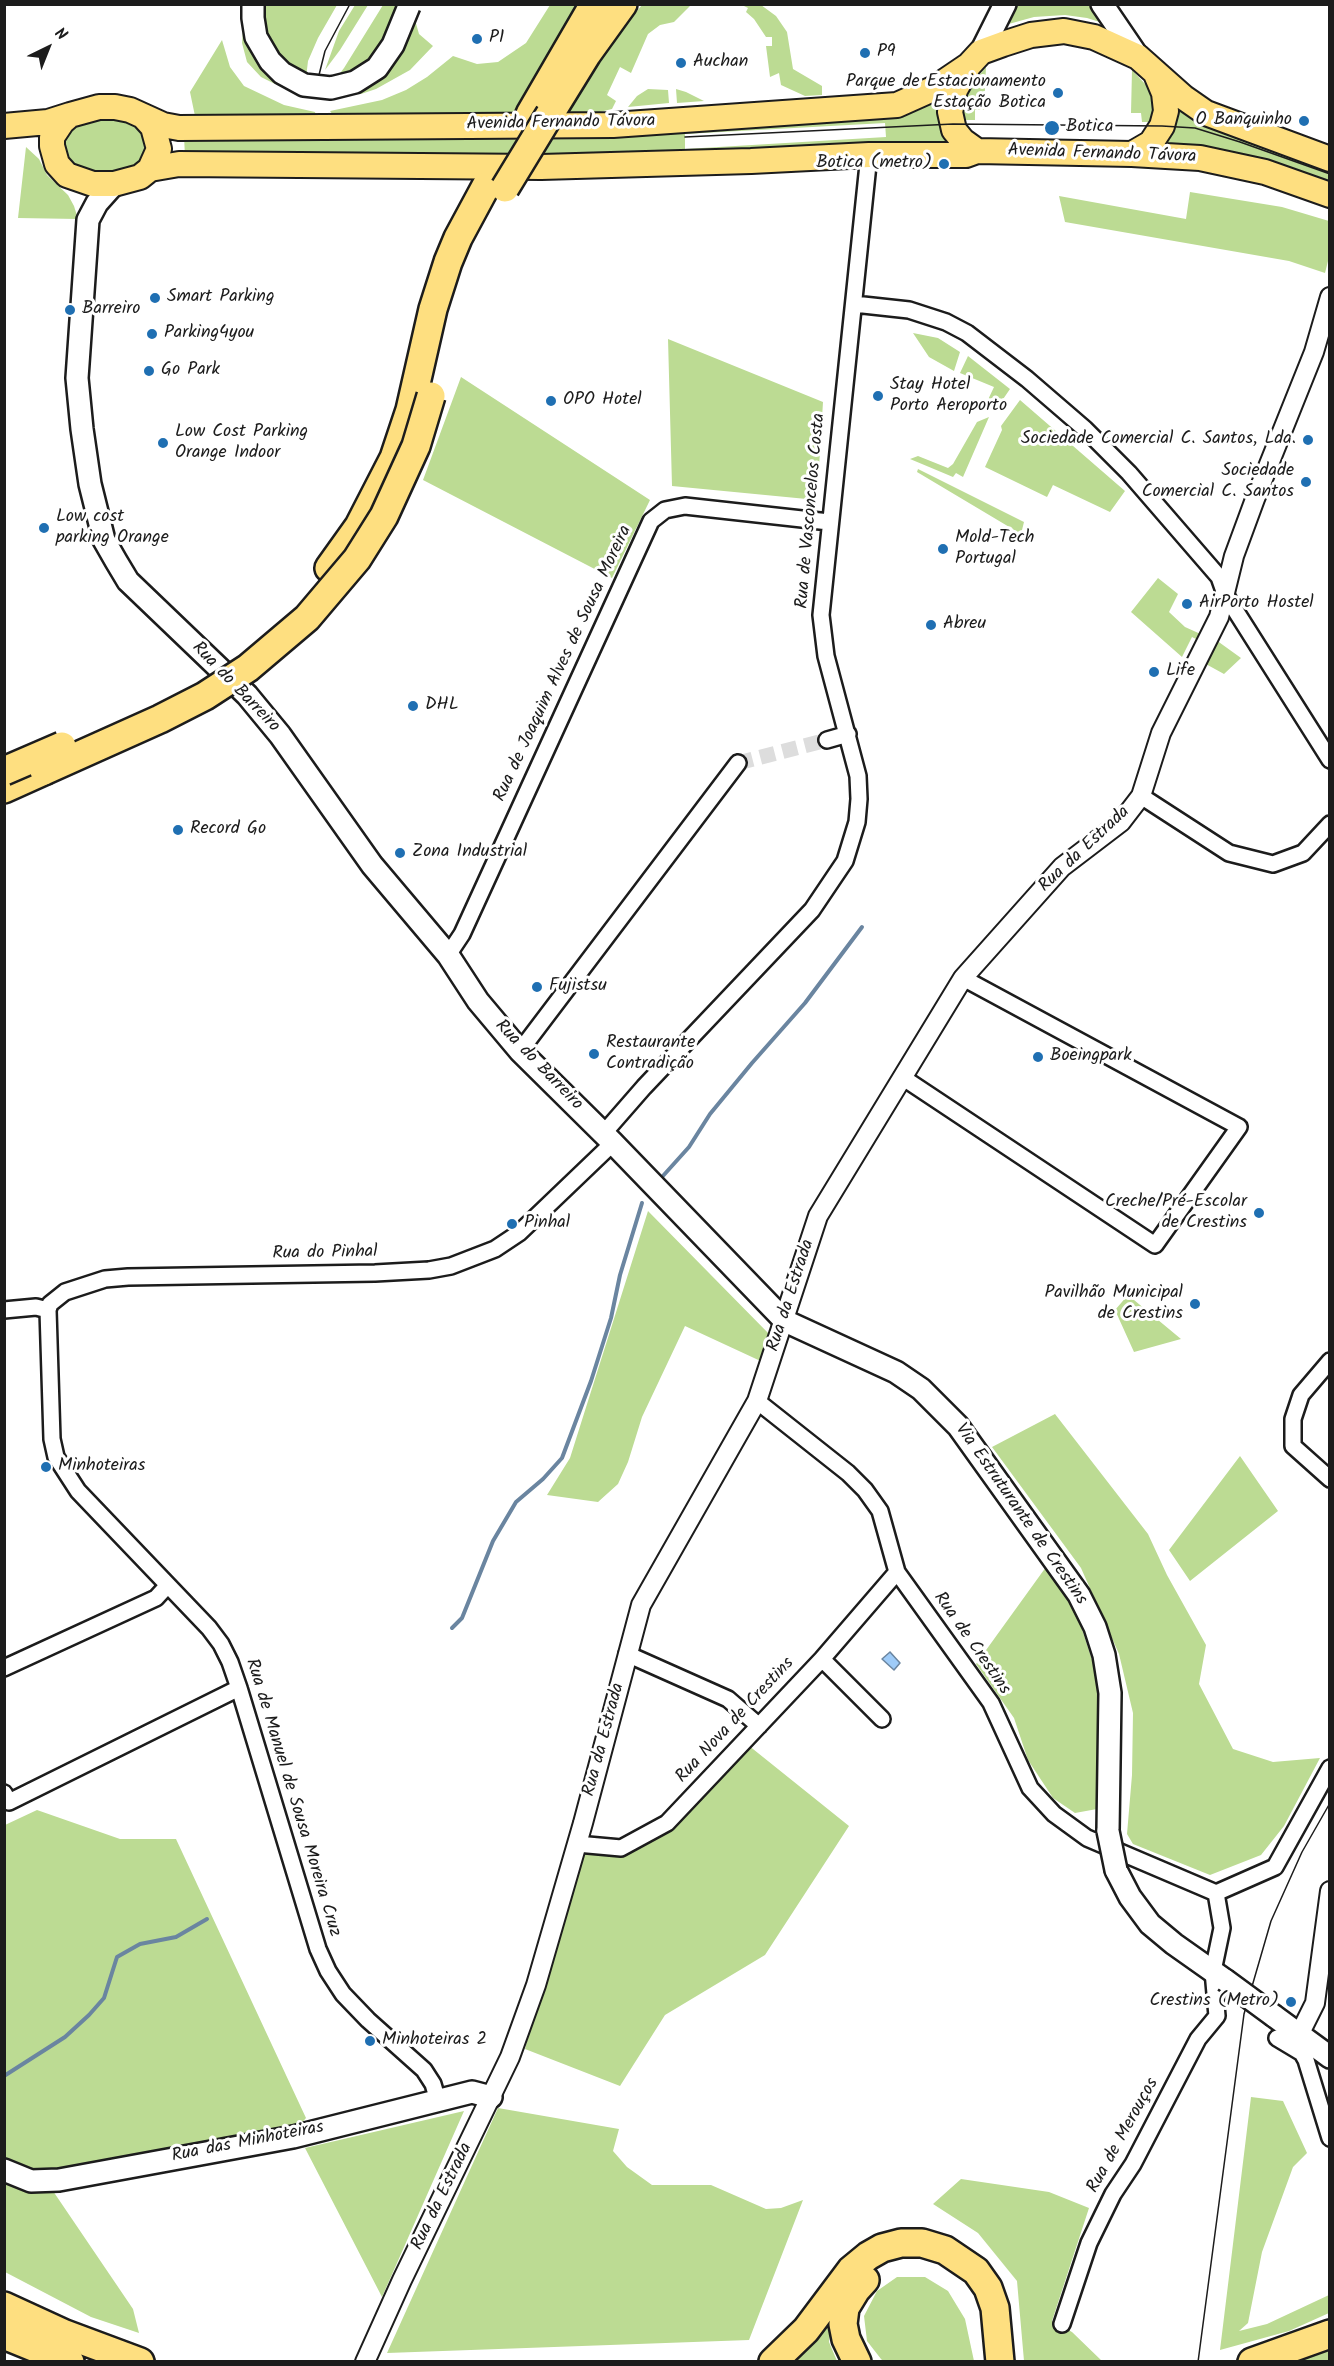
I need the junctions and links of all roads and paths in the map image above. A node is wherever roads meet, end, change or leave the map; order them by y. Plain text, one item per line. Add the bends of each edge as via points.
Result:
1 (253, 4) edge
2 (592, 4) edge
3 (618, 4) edge
4 (626, 4) edge
5 (1005, 4) edge
6 (1102, 4) edge
7 (410, 5) edge
8 (605, 30) junction
9 (1138, 57) junction
10 (975, 59) junction
11 (1155, 73) junction
12 (540, 114) junction
13 (70, 115) junction
14 (143, 116) junction
15 (4, 126) edge
16 (4, 138) edge
17 (977, 151) junction
18 (1132, 154) junction
19 (53, 155) junction
20 (869, 155) junction
21 (1329, 159) edge
22 (150, 169) junction
23 (67, 174) junction
24 (114, 184) junction
25 (495, 187) junction
26 (1329, 195) edge
27 (88, 220) junction
28 (1329, 297) edge
29 (854, 304) junction
30 (829, 522) junction
31 (1225, 594) junction
32 (848, 734) junction
33 (1323, 739) edge
34 (827, 740) tunnel mouth
35 (1329, 760) edge
36 (738, 763) tunnel mouth
37 (4, 771) edge
38 (4, 789) edge
39 (1141, 795) junction
40 (1329, 824) edge
41 (448, 955) junction
42 (963, 978) junction
43 (520, 1051) junction
44 (902, 1077) junction
45 (608, 1138) junction
46 (4, 1310) edge
47 (48, 1310) junction
48 (785, 1321) junction
49 (1329, 1361) edge
50 (757, 1401) junction
51 (1329, 1479) edge
52 (897, 1572) junction
53 (168, 1585) junction
54 (627, 1654) junction
55 (822, 1659) junction
56 (4, 1668) edge
57 (239, 1688) junction
58 (882, 1719) dead end
59 (759, 1726) junction
60 (1329, 1768) edge
61 (4, 1793) edge
62 (577, 1844) junction
63 (1329, 1891) edge
64 (1216, 1893) junction
65 (1219, 1976) junction
66 (1299, 2035) junction
67 (1277, 2038) dead end
68 (1329, 2057) edge
69 (491, 2097) junction
70 (438, 2101) junction
71 (1329, 2138) edge
72 (4, 2170) edge
73 (4, 2306) edge
74 (1062, 2324) dead end
75 (1329, 2334) edge
76 (4, 2335) edge
77 (4, 2352) edge
78 (366, 2358) edge
79 (29, 2361) edge
80 (70, 2361) edge
81 (140, 2361) edge
82 (773, 2361) edge
83 (857, 2361) edge
84 (989, 2361) edge
85 (1000, 2361) edge
86 (1252, 2361) edge

1 - 7 main road, bridge via 256,37 270,61 304,85 332,88 356,82 377,68 393,45
2 - 12 highway
3 - 8 highway
4 - 8 highway
5 - 10 main road
6 - 9 main road
8 - 12 highway via 570,81
9 - 10 main road, Avenida Fernando Távora via 1094,37 1064,31 1031,35
9 - 11 main road, Avenida Fernando Távora
10 - 14 main road, Avenida Fernando Távora via 935,88 897,105 613,125 178,128
10 - 17 main road via 955,90 950,112 954,130
11 - 18 main road via 1164,93 1166,111 1162,126 1151,143
11 - 21 main road, Avenida Fernando Távora via 1206,113
12 - 25 highway
13 - 14 main road via 115,107
13 - 15 main road via 48,122
13 - 19 main road via 52,137
14 - 22 main road via 158,141 156,159
16 - 19 main road via 40,141
17 - 18 main road, Avenida Fernando Távora
17 - 20 main road, Avenida Fernando Távora via 966,155
18 - 26 main road, Avenida Fernando Távora via 1222,162 1265,172
19 - 23 main road
20 - 22 main road, Avenida Fernando Távora via 564,166 179,164
20 - 29 street, Rua de Vasconcelos Costa
22 - 24 main road via 140,177
23 - 24 main road via 93,184
23 - 27 main road, Rua do Barreiro via 77,188
24 - 27 main road, Rua do Barreiro via 97,202
25 - 37 highway, bridge via 458,238 448,262 394,458 359,526 329,568 278,623 213,672 144,709
25 - 38 highway, bridge via 453,298 416,446 384,516 357,559 307,618 255,663 205,696
27 - 41 main road, Rua do Barreiro via 77,378 90,484 104,540 128,581 247,695 372,865
28 - 31 street, Rua da Estrada via 1314,352 1234,556
29 - 30 street, Rua de Vasconcelos Costa
29 - 31 street via 909,310 946,322 967,333 1027,379 1129,473 1219,577
30 - 32 street, Rua de Vasconcelos Costa via 821,615 826,656
30 - 41 street, Rua de Joaquim Alves de Sousa Moreira via 685,506 665,510 651,521 462,934
31 - 33 street
31 - 39 street, Rua da Estrada via 1219,617 1161,733
32 - 34 street
32 - 45 street, Rua de Vasconcelos Costa via 858,776 857,822 833,881 793,931 644,1087
33 - 35 street
36 - 43 street
39 - 40 street via 1229,853 1273,864 1303,853
39 - 42 street, Rua da Estrada via 1121,822 1062,867
41 - 43 main road, Rua do Barreiro via 478,1001
42 - 44 street, Rua da Estrada
42 - 44 street via 1239,1127 1155,1245
43 - 45 main road, Rua do Barreiro
44 - 48 street, Rua da Estrada via 818,1216
45 - 47 street, Rua do Pinhal via 519,1233 495,1249 451,1266 375,1273 105,1279 65,1292
45 - 48 main road, Via Estruturante de Crestins
46 - 47 street
47 - 53 street, Rua de Manuel de Sousa Moreira Cruz via 52,1439 56,1457 78,1491
48 - 50 street, Rua da Estrada
48 - 65 main road, Via Estruturante de Crestins, bridge via 896,1372 940,1407 990,1468 1079,1595 1104,1655 1110,1693 1108,1831 1116,1870 1150,1924
49 - 51 street via 1301,1395 1293,1419 1293,1446
50 - 52 street, Rua de Crestins via 865,1490 880,1511
50 - 54 street, Rua da Estrada via 641,1605
52 - 55 street, Rua Nova de Crestins
52 - 64 street, Rua de Crestins via 991,1703 1030,1788 1054,1814 1087,1838
53 - 56 street via 156,1598
53 - 57 street, Rua de Manuel de Sousa Moreira Cruz via 221,1644
54 - 59 street via 728,1699
54 - 62 street, Rua da Estrada
55 - 58 street
55 - 59 street, Rua Nova de Crestins
57 - 61 street via 9,1802
57 - 70 street, Rua de Manuel de Sousa Moreira Cruz via 327,1971 368,2020 424,2070
59 - 62 street, Rua Nova de Crestins via 668,1823 621,1848
60 - 64 street via 1275,1867
62 - 69 street, Rua da Estrada via 536,1985
63 - 66 street via 1315,2003
64 - 65 street, Rua de Merouços via 1222,1928
65 - 66 main road, Via Estruturante de Crestins, bridge
65 - 74 street, Rua de Merouços via 1217,2016 1198,2039 1113,2194 1089,2243
66 - 68 main road, Via Estruturante de Crestins
67 - 71 street via 1302,2053 1306,2060
69 - 70 main road, Rua das Minhoteiras via 472,2092
69 - 78 street, Rua da Estrada
70 - 72 main road, Rua das Minhoteiras via 293,2137 59,2180 31,2181
73 - 81 highway via 75,2338
75 - 86 highway
76 - 80 highway
77 - 79 highway
82 - 85 highway via 806,2330 851,2270 867,2256 901,2243 922,2243 945,2250 976,2271 988,2288 995,2307
83 - 84 highway via 846,2339 845,2308 868,2277 901,2258 930,2260 960,2276 980,2305

